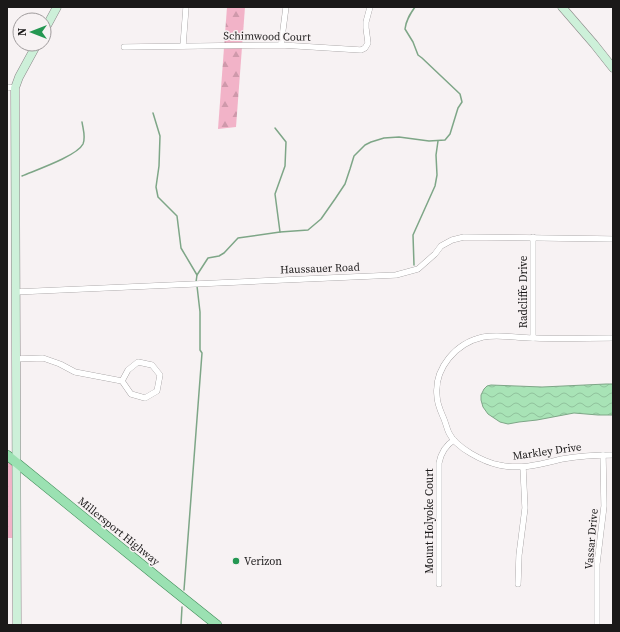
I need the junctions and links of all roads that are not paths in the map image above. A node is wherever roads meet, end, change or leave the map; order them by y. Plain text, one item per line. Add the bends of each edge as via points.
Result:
1 (57, 7) edge
2 (186, 7) edge
3 (286, 7) edge
4 (370, 7) edge
5 (562, 7) edge
6 (52, 16) edge
7 (281, 45) junction
8 (183, 46) junction
9 (124, 47) dead end
10 (33, 52) edge
11 (613, 68) edge
12 (11, 88) edge
13 (533, 237) junction
14 (613, 239) edge
15 (15, 292) junction
16 (533, 338) junction
17 (613, 338) edge
18 (15, 359) junction
19 (122, 381) junction
20 (454, 440) junction
21 (7, 455) edge
22 (603, 455) junction
23 (613, 455) edge
24 (16, 462) junction
25 (523, 467) junction
26 (439, 584) dead end
27 (518, 584) dead end
28 (17, 625) edge
29 (217, 625) edge
30 (598, 625) edge

1 - 6 street
2 - 8 street
3 - 7 street
4 - 7 street, Schimwood Court via 366,22 368,43 361,50
5 - 11 street
7 - 8 street, Schimwood Court
8 - 9 street, Schimwood Court
10 - 12 street
12 - 15 street
13 - 14 street, Haussauer Road
13 - 15 street, Haussauer Road via 464,237 452,240 441,246 418,270 396,275
13 - 16 street, Radcliffe Drive
15 - 18 street
16 - 17 street, Radcliffe Drive
16 - 20 street, Markley Drive via 483,338 461,347 448,359 436,387 438,405
18 - 19 street via 43,358 75,372
18 - 24 street
19 - 19 street via 131,394 145,398 157,391 160,375 152,364 138,362 128,370
20 - 25 street, Markley Drive via 487,462
20 - 26 street, Mount Holyoke Court via 442,453 439,463
21 - 24 main road, Millersport Highway
22 - 23 street, Markley Drive
22 - 25 street, Markley Drive via 579,456
22 - 30 street, Vassar Drive via 604,506 597,564
24 - 28 street
24 - 29 main road, Millersport Highway
25 - 27 street via 525,508

